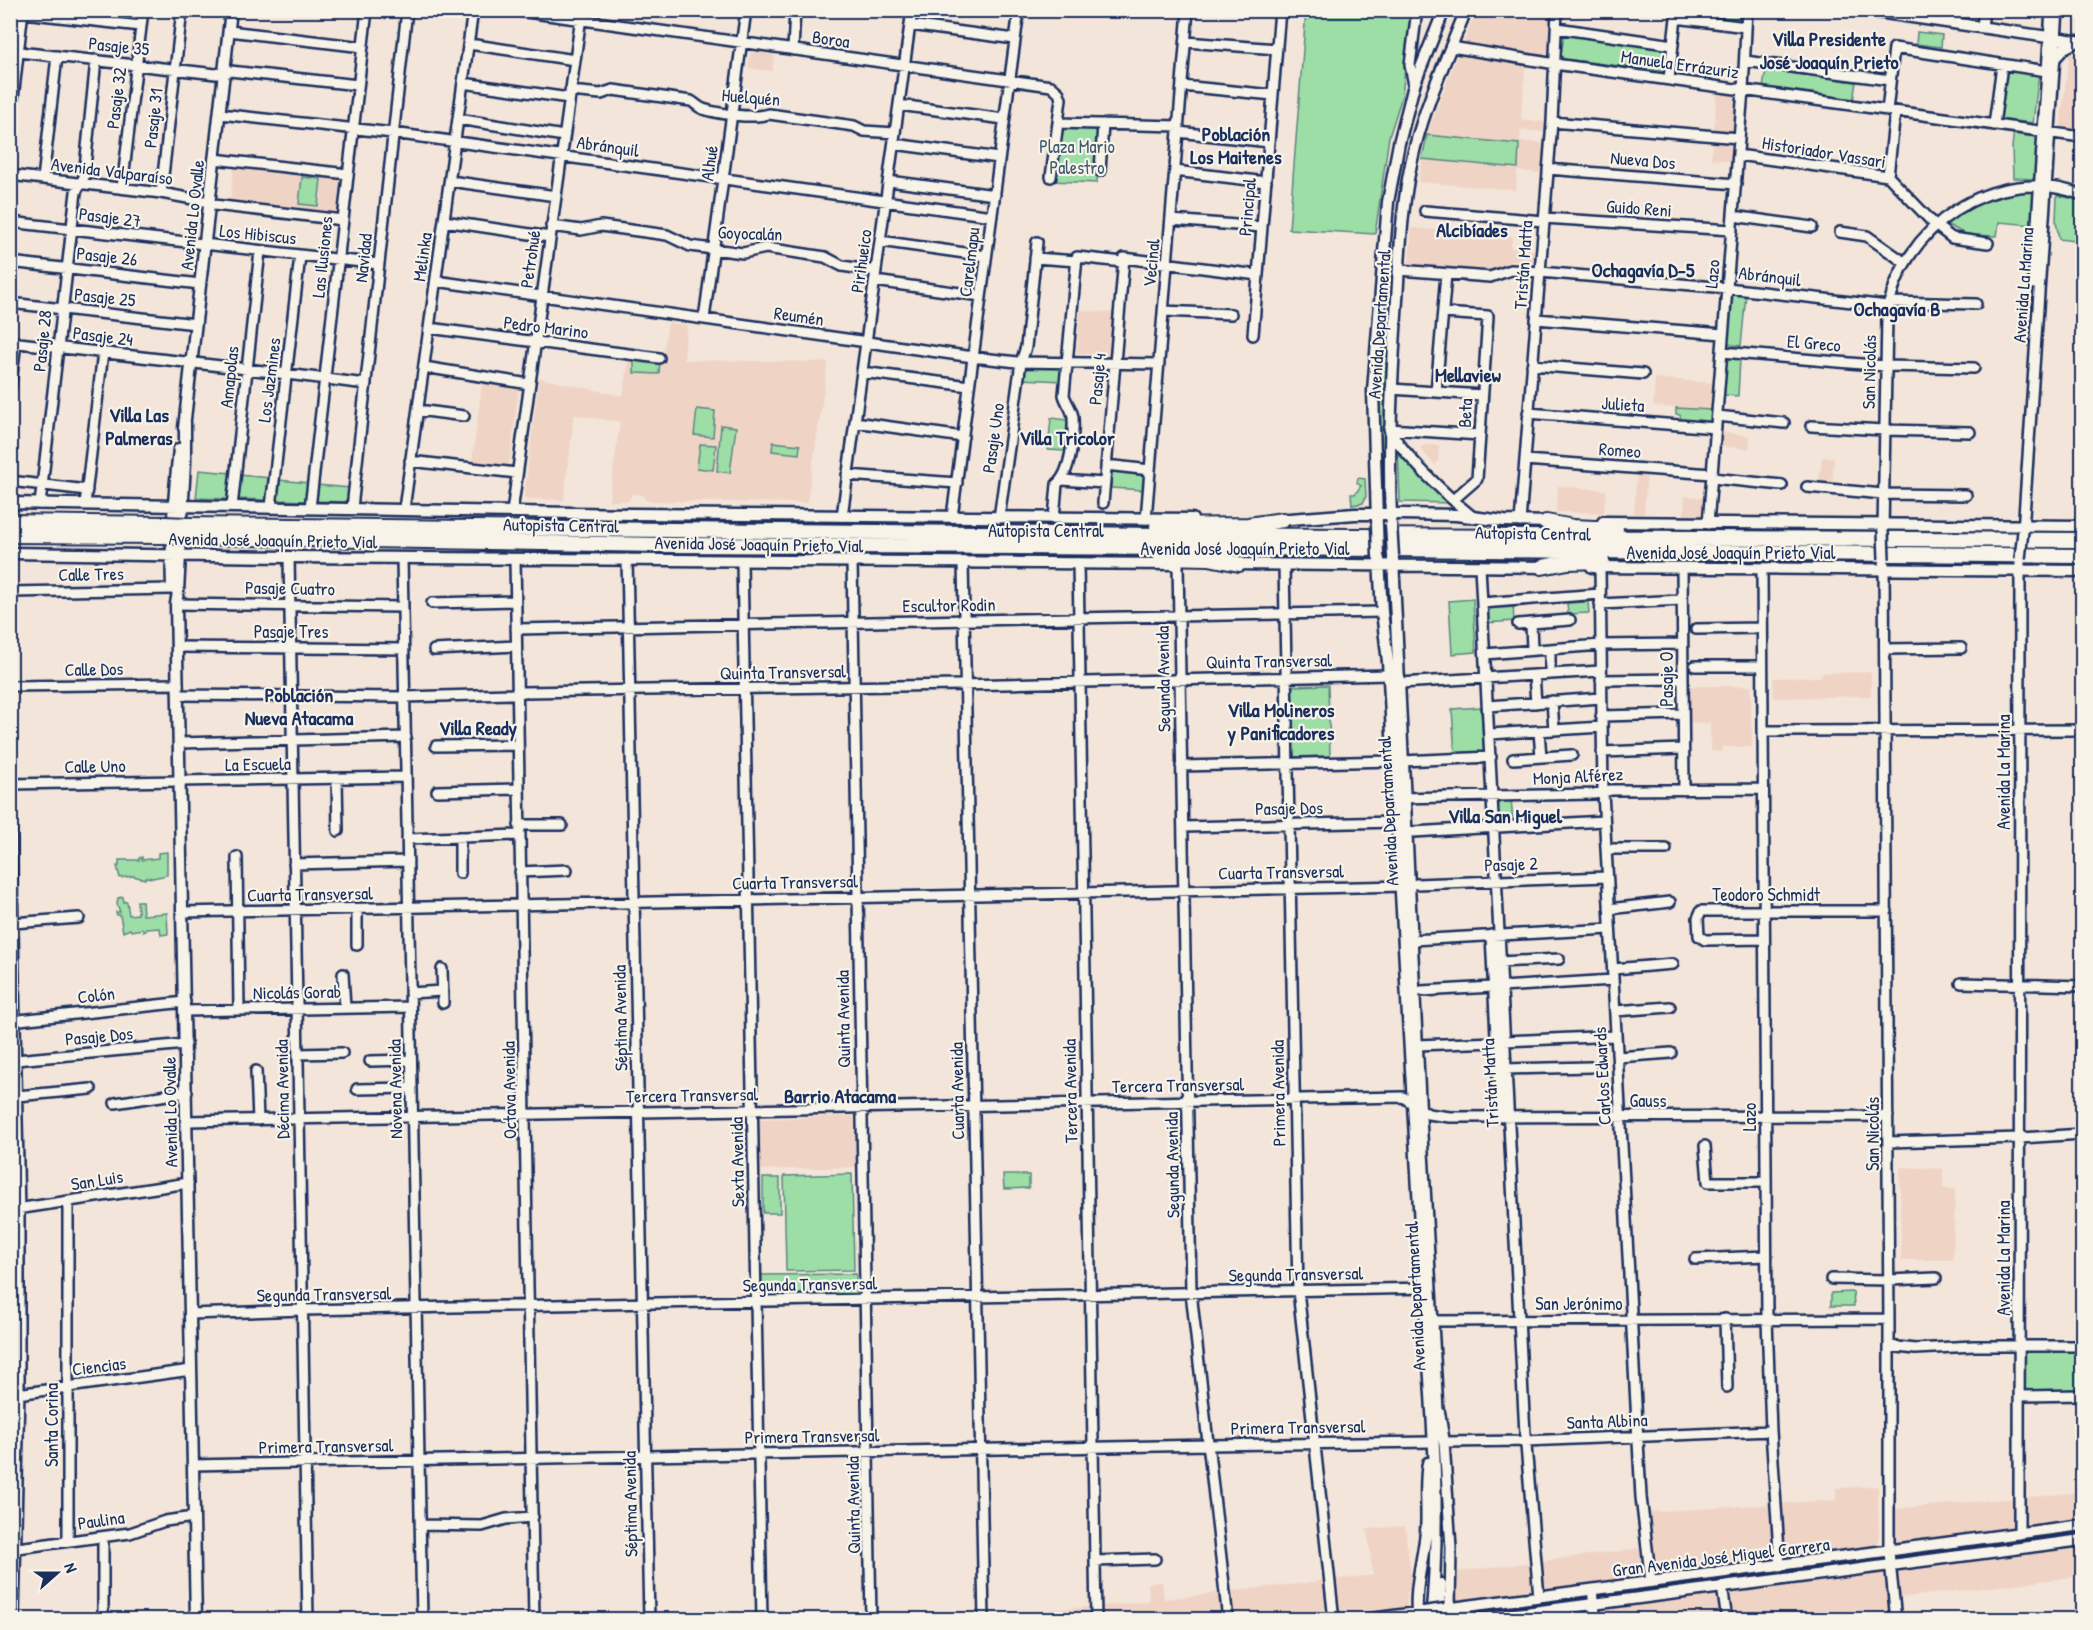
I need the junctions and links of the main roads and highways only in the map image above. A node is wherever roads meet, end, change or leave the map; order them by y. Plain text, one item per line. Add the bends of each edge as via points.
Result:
1 (231, 10) edge
2 (1444, 10) edge
3 (1466, 10) edge
4 (1864, 10) edge
5 (1926, 15) edge
6 (2080, 42) edge
7 (2054, 59) road end
8 (10, 503) edge
9 (178, 505) junction
10 (1376, 519) junction
11 (1391, 519) junction
12 (1283, 520) junction
13 (10, 522) edge
14 (1546, 522) junction
15 (2082, 526) edge
16 (164, 530) junction
17 (187, 531) junction
18 (1104, 534) junction
19 (10, 535) edge
20 (2082, 540) edge
21 (1722, 545) junction
22 (1085, 548) junction
23 (10, 553) edge
24 (176, 556) junction
25 (2082, 556) edge
26 (1379, 560) junction
27 (1393, 561) junction
28 (1239, 564) junction
29 (1411, 566) junction
30 (1542, 567) junction
31 (2082, 571) edge
32 (1395, 585) junction
33 (176, 604) junction
34 (1398, 761) junction
35 (1400, 798) junction
36 (1408, 885) junction
37 (1416, 1106) junction
38 (1427, 1288) junction
39 (1437, 1400) junction
40 (1432, 1442) junction
41 (1444, 1442) road end
42 (2082, 1525) edge
43 (2082, 1539) edge
44 (1718, 1574) junction
45 (1722, 1586) junction
46 (1448, 1612) edge
47 (1538, 1615) edge
48 (1423, 1616) edge
49 (196, 1620) edge
50 (1364, 1620) edge
51 (1438, 1620) edge
52 (1471, 1620) edge

1 - 9 main road, Avenida Lo Ovalle
2 - 10 main road, Avenida Departamental via 1414,85 1394,166 1373,391
3 - 11 main road, Avenida Departamental via 1415,145 1407,188 1389,429
4 - 5 main road
5 - 6 main road
6 - 7 main road via 2064,48
8 - 9 main road, Avenida José Joaquín Prieto Vial
9 - 12 main road, Avenida José Joaquín Prieto Vial
9 - 24 main road, Avenida Lo Ovalle
10 - 11 main road, Avenida José Joaquín Prieto Vial
10 - 12 main road, Avenida José Joaquín Prieto Vial via 1336,515
10 - 26 main road, Avenida Departamental, bridge
11 - 14 main road, Avenida José Joaquín Prieto Vial via 1456,515
11 - 27 main road, Avenida Departamental, bridge
12 - 18 highway via 1248,525 1150,526
13 - 16 highway, Autopista Central
14 - 15 main road, Avenida José Joaquín Prieto Vial
14 - 21 highway via 1653,530
16 - 17 highway, Autopista Central, bridge
16 - 19 highway, Autopista Central
17 - 18 highway, Autopista Central
17 - 22 highway, Autopista Central via 660,545
18 - 21 highway, Autopista Central
20 - 21 highway, Autopista Central
21 - 22 highway, Autopista Central
21 - 25 highway, Autopista Central
21 - 30 highway via 1665,560 1578,561
22 - 28 highway
23 - 24 main road, Avenida José Joaquín Prieto Vial
24 - 28 main road, Avenida José Joaquín Prieto Vial
24 - 33 main road, Avenida Lo Ovalle
24 - 33 main road, Avenida Lo Ovalle via 172,589
26 - 27 main road, Avenida José Joaquín Prieto Vial
26 - 28 main road, Avenida José Joaquín Prieto Vial
26 - 34 main road, Avenida Departamental
27 - 29 main road, Avenida José Joaquín Prieto Vial
27 - 32 main road, Avenida Departamental
29 - 30 main road, Avenida José Joaquín Prieto Vial
29 - 32 main road
30 - 31 main road, Avenida José Joaquín Prieto Vial via 1884,564
32 - 34 main road, Avenida Departamental via 1400,683
33 - 49 main road, Avenida Lo Ovalle
34 - 35 main road, Avenida Departamental
35 - 36 main road, Avenida Departamental
35 - 36 main road, Avenida Departamental via 1396,822
36 - 37 main road, Avenida Departamental
36 - 37 main road, Avenida Departamental via 1418,1045
37 - 38 main road, Avenida Departamental
38 - 39 main road, Avenida Departamental via 1433,1320
38 - 40 main road, Avenida Departamental
39 - 41 main road
39 - 51 main road, Avenida Departamental via 1442,1543
40 - 48 main road, Avenida Departamental via 1436,1546
40 - 48 main road via 1416,1602
42 - 44 main road, Gran Avenida José Miguel Carrera
43 - 45 main road, Gran Avenida José Miguel Carrera
44 - 45 main road
44 - 46 main road, Gran Avenida José Miguel Carrera
45 - 47 main road, Gran Avenida José Miguel Carrera via 1594,1603
46 - 48 main road, Gran Avenida José Miguel Carrera, bridge
47 - 52 main road, Gran Avenida José Miguel Carrera
48 - 50 main road, Gran Avenida José Miguel Carrera

